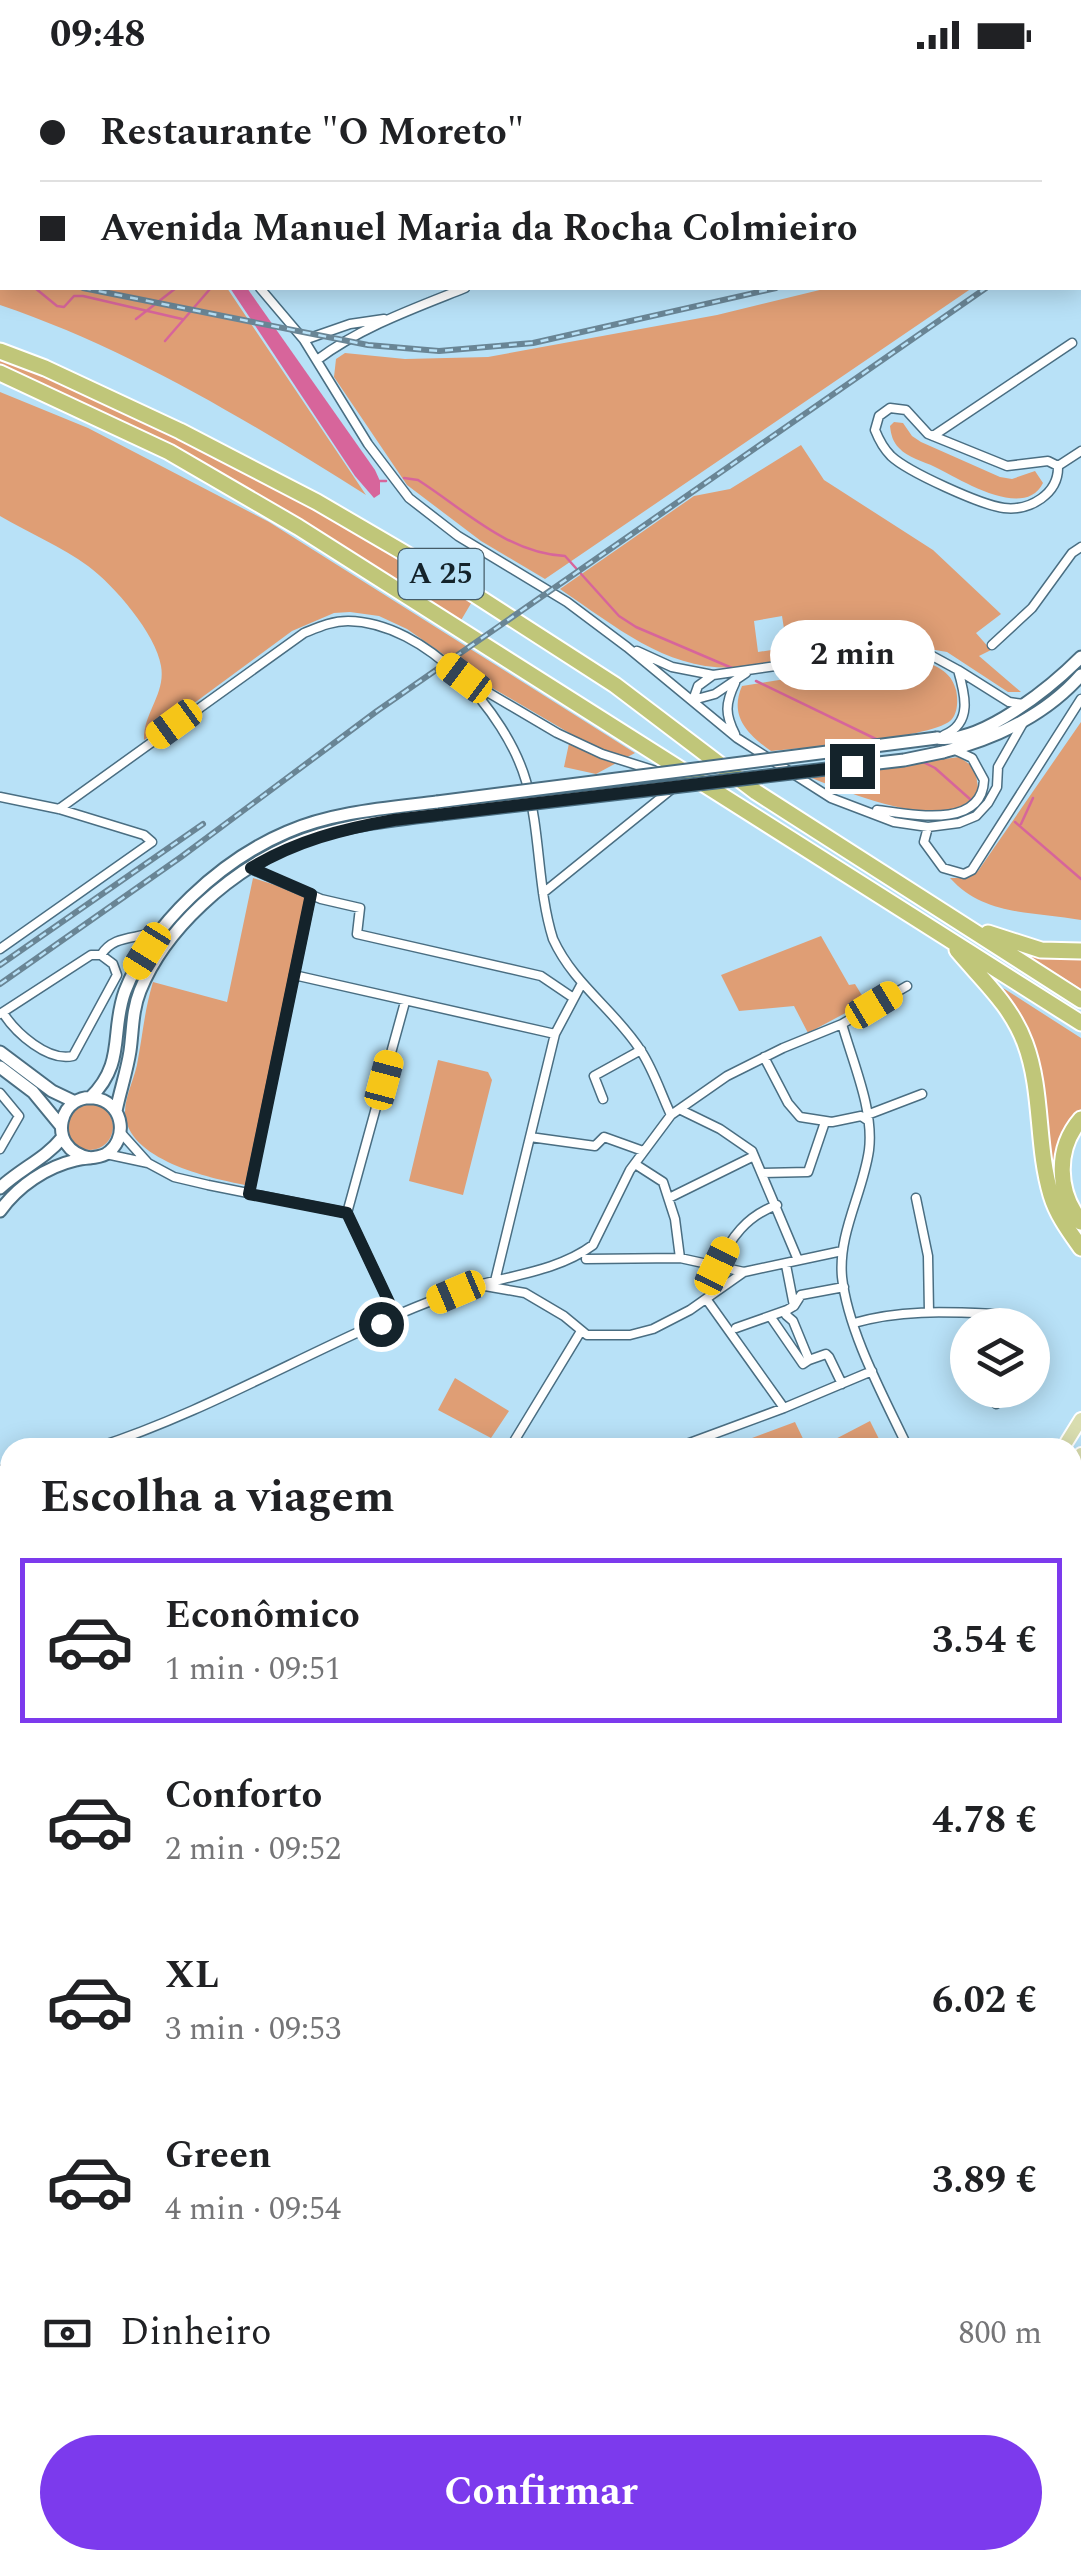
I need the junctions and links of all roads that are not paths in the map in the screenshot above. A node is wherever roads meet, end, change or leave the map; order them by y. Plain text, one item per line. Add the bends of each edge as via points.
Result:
1 (262, 290) edge
2 (460, 290) edge
3 (394, 317) junction
4 (304, 340) junction
5 (1072, 343) dead end
6 (0, 351) edge
7 (317, 360) junction
8 (0, 373) edge
9 (933, 436) junction
10 (1081, 451) edge
11 (1058, 466) junction
12 (1081, 547) edge
13 (992, 645) dead end
14 (627, 647) junction
15 (1081, 657) edge
16 (958, 670) junction
17 (748, 672) junction
18 (713, 674) junction
19 (1081, 675) edge
20 (464, 678) junction
21 (734, 683) junction
22 (1081, 699) edge
23 (693, 700) junction
24 (1029, 704) junction
25 (1024, 720) junction
26 (737, 738) junction
27 (937, 738) junction
28 (943, 752) junction
29 (660, 773) junction
30 (677, 786) junction
31 (0, 798) edge
32 (439, 808) junction
33 (59, 810) junction
34 (868, 810) junction
35 (928, 826) junction
36 (251, 868) junction
37 (543, 893) junction
38 (311, 894) junction
39 (949, 915) junction
40 (164, 927) junction
41 (951, 944) junction
42 (0, 949) edge
43 (1081, 951) edge
44 (100, 955) junction
45 (117, 975) junction
46 (294, 976) junction
47 (582, 986) junction
48 (907, 986) dead end
49 (124, 994) junction
50 (572, 998) junction
51 (1081, 1000) edge
52 (405, 1002) junction
53 (1, 1014) edge
54 (1081, 1023) edge
55 (842, 1024) junction
56 (555, 1034) junction
57 (641, 1050) junction
58 (0, 1052) edge
59 (764, 1056) junction
60 (0, 1067) edge
61 (36, 1087) junction
62 (0, 1093) edge
63 (922, 1094) dead end
64 (90, 1098) junction
65 (603, 1099) dead end
66 (75, 1102) junction
67 (681, 1110) junction
68 (116, 1111) junction
69 (671, 1116) junction
70 (868, 1118) junction
71 (1081, 1119) edge
72 (825, 1122) junction
73 (62, 1132) junction
74 (121, 1132) junction
75 (530, 1136) junction
76 (0, 1149) edge
77 (643, 1151) junction
78 (106, 1154) junction
79 (754, 1156) junction
80 (90, 1158) junction
81 (148, 1163) junction
82 (634, 1164) junction
83 (762, 1172) junction
84 (0, 1188) edge
85 (249, 1194) junction
86 (669, 1198) junction
87 (916, 1198) dead end
88 (776, 1205) junction
89 (0, 1211) edge
90 (347, 1213) junction
91 (1081, 1222) edge
92 (1081, 1248) edge
93 (842, 1251) junction
94 (680, 1258) junction
95 (586, 1259) dead end
96 (798, 1260) junction
97 (786, 1265) junction
98 (717, 1266) junction
99 (744, 1272) junction
100 (520, 1275) junction
101 (496, 1281) junction
102 (475, 1286) junction
103 (844, 1287) junction
104 (516, 1291) junction
105 (707, 1300) junction
106 (790, 1308) junction
107 (929, 1312) junction
108 (950, 1313) edge
109 (770, 1316) junction
110 (396, 1317) junction
111 (854, 1323) junction
112 (736, 1328) dead end
113 (581, 1331) junction
114 (805, 1356) junction
115 (872, 1371) junction
116 (842, 1384) junction
117 (784, 1408) junction
118 (122, 1438) edge
119 (516, 1438) edge
120 (703, 1438) edge
121 (903, 1438) edge

1 - 4 street
2 - 3 street
3 - 4 street
3 - 7 street
4 - 7 street
5 - 9 street
6 - 39 highway, A 25 via 180,432 466,588 615,686 756,792
7 - 14 street via 409,498
8 - 41 highway, A 25 via 169,452 298,527
9 - 11 street via 1007,466
9 - 11 street via 898,408 883,412 875,424 895,460 998,507 1022,508 1042,499
10 - 11 street
12 - 13 street
14 - 18 street via 672,667
14 - 23 street
15 - 24 main road
16 - 17 street via 925,652 896,650
16 - 24 street via 1009,702
16 - 27 street via 966,708 960,723
17 - 18 street
17 - 21 street
18 - 23 street
19 - 25 main road
20 - 29 street via 556,733
20 - 33 street via 391,631 332,622 282,646
20 - 37 street via 498,722 526,782
21 - 23 street
21 - 26 street via 726,716
22 - 35 street via 972,870 943,868 924,842
23 - 26 street
24 - 27 main road via 968,732
25 - 28 main road
25 - 35 street via 976,816
26 - 34 street via 831,798
27 - 29 main road, bridge
28 - 30 main road, bridge
28 - 34 street via 960,751 981,769 984,792 969,810 924,816
29 - 32 main road, bridge
30 - 32 main road, bridge
30 - 37 street
31 - 33 street
32 - 36 main road via 292,845
32 - 40 main road via 346,816 287,832 202,887
33 - 42 street via 152,842
34 - 35 street
36 - 38 street
36 - 68 main road via 202,906 150,970 136,1004
37 - 47 street via 562,959
38 - 46 street
38 - 50 street via 360,908 357,934 541,976
39 - 43 highway via 1028,947
39 - 51 highway, A 25
40 - 44 street via 114,941
40 - 49 main road
41 - 54 highway, A 25
41 - 92 highway via 1021,1032 1051,1194
44 - 45 street
44 - 53 street
45 - 49 street
45 - 53 street via 73,1056 52,1055
46 - 52 street
46 - 85 street
47 - 50 street
47 - 57 street
48 - 55 street
49 - 64 main road via 111,1070
50 - 56 street
52 - 56 street
52 - 90 street
55 - 59 street
55 - 70 street
56 - 75 street
57 - 65 street via 594,1076
57 - 69 street
58 - 61 main road
59 - 67 street
59 - 72 street via 796,1114
60 - 61 main road
61 - 66 main road
61 - 73 main road
62 - 76 street via 19,1116
63 - 70 street
64 - 66 main road
64 - 68 main road
66 - 73 main road via 64,1113
67 - 69 street
67 - 79 street
68 - 74 main road
69 - 77 street
70 - 72 street
70 - 93 street via 867,1162
71 - 91 highway via 1068,1139 1062,1170 1067,1199
72 - 83 street via 808,1172
73 - 80 main road via 75,1153
73 - 84 main road via 48,1156
74 - 78 main road
74 - 81 street
75 - 77 street via 596,1146 604,1136
75 - 101 street
77 - 82 street
78 - 80 main road
78 - 81 street
79 - 83 street
79 - 86 street
80 - 89 main road via 34,1177
81 - 85 street
82 - 86 street via 662,1182
82 - 100 street via 592,1245
83 - 88 street
85 - 90 street
86 - 94 street
87 - 107 street via 928,1256
88 - 96 street
88 - 98 street via 731,1238
90 - 110 street
93 - 96 street
93 - 103 street
94 - 95 street
94 - 98 street
96 - 97 street
97 - 99 street
97 - 106 street
98 - 99 street
99 - 105 street
100 - 101 street
100 - 104 street
101 - 102 street
102 - 104 street
102 - 110 street
103 - 106 street via 801,1295
103 - 111 street
104 - 113 street
105 - 113 street via 652,1329 597,1336
105 - 117 street
106 - 109 street
106 - 114 street
107 - 108 street
107 - 111 street
109 - 112 street
109 - 114 street
110 - 118 street
111 - 115 street
113 - 119 street
114 - 116 street via 830,1356
115 - 116 street
115 - 121 street
116 - 117 street
117 - 120 street

